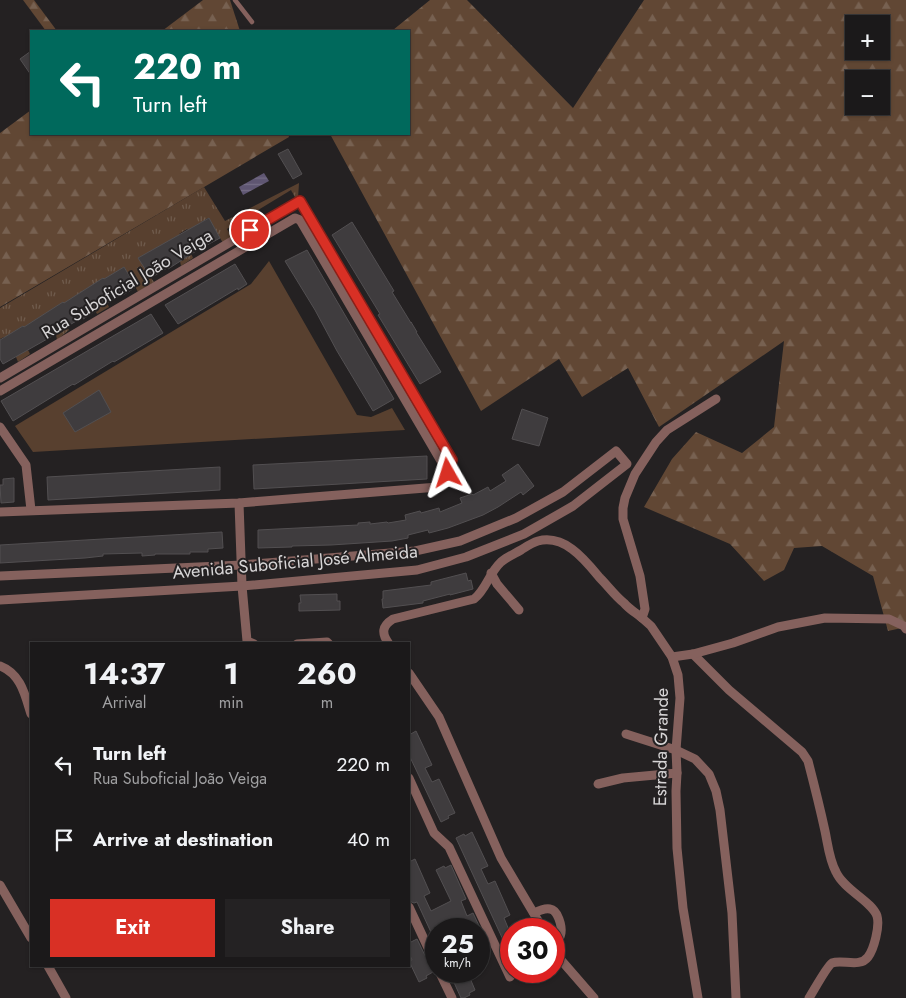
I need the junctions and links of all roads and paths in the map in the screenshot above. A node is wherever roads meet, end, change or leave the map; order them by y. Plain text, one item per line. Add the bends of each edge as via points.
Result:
1 (235, 0) edge
2 (252, 22) dead end
3 (0, 378) edge
4 (0, 390) edge
5 (716, 399) dead end
6 (0, 427) edge
7 (448, 473) junction
8 (239, 502) junction
9 (31, 510) junction
10 (0, 512) edge
11 (242, 565) junction
12 (491, 573) junction
13 (0, 576) edge
14 (242, 586) junction
15 (0, 600) edge
16 (519, 610) dead end
17 (642, 618) junction
18 (906, 629) edge
19 (250, 642) edge
20 (388, 642) edge
21 (693, 654) junction
22 (672, 657) junction
23 (0, 666) edge
24 (410, 674) edge
25 (30, 711) edge
26 (626, 734) dead end
27 (676, 750) junction
28 (677, 773) junction
29 (410, 780) edge
30 (598, 784) dead end
31 (0, 885) edge
32 (410, 909) edge
33 (534, 913) junction
34 (537, 918) edge
35 (558, 918) edge
36 (30, 936) edge
37 (425, 941) edge
38 (500, 956) edge
39 (565, 965) edge
40 (49, 967) edge
41 (445, 983) edge
42 (66, 998) edge
43 (452, 998) edge
44 (594, 998) edge
45 (698, 998) edge
46 (736, 998) edge
47 (809, 998) edge

1 - 2 lane
3 - 7 street, Rua Suboficial João Veiga via 300,201 452,460
4 - 7 street, Rua Suboficial João Veiga via 294,218 300,220
5 - 17 street via 667,430 634,474 625,498 623,519 640,576 645,608
6 - 9 street via 26,465
7 - 8 street via 438,488
8 - 9 street
8 - 11 street
9 - 10 street
11 - 13 street, Avenida Suboficial José Almeida
11 - 14 street
11 - 14 street, Avenida Suboficial José Almeida via 414,551 460,541 516,518 564,492 616,451 627,464 573,506 524,534 466,557 417,570
12 - 16 street
12 - 17 street, Estrada Grande via 530,544 555,541 578,553
12 - 20 street via 474,599 388,622 384,633
14 - 15 street, Avenida Suboficial José Almeida
14 - 19 street via 247,640
17 - 22 street, Estrada Grande
18 - 21 street via 889,619 825,618 778,628
21 - 22 street
21 - 47 street via 729,690 802,752 808,761 836,874 877,916 878,930 866,960 833,962
22 - 27 street, Estrada Grande via 680,698
23 - 25 street via 16,676
24 - 33 street via 439,717 501,858
26 - 27 street
27 - 28 street, Estrada Grande
27 - 46 street via 694,759 709,774 716,791 732,913
28 - 30 street via 622,778
28 - 45 street, Estrada Grande via 677,848
29 - 38 street via 434,833 449,847
31 - 36 street
32 - 37 street
33 - 34 street
33 - 35 street via 549,908
39 - 44 street
40 - 42 street
41 - 43 street

